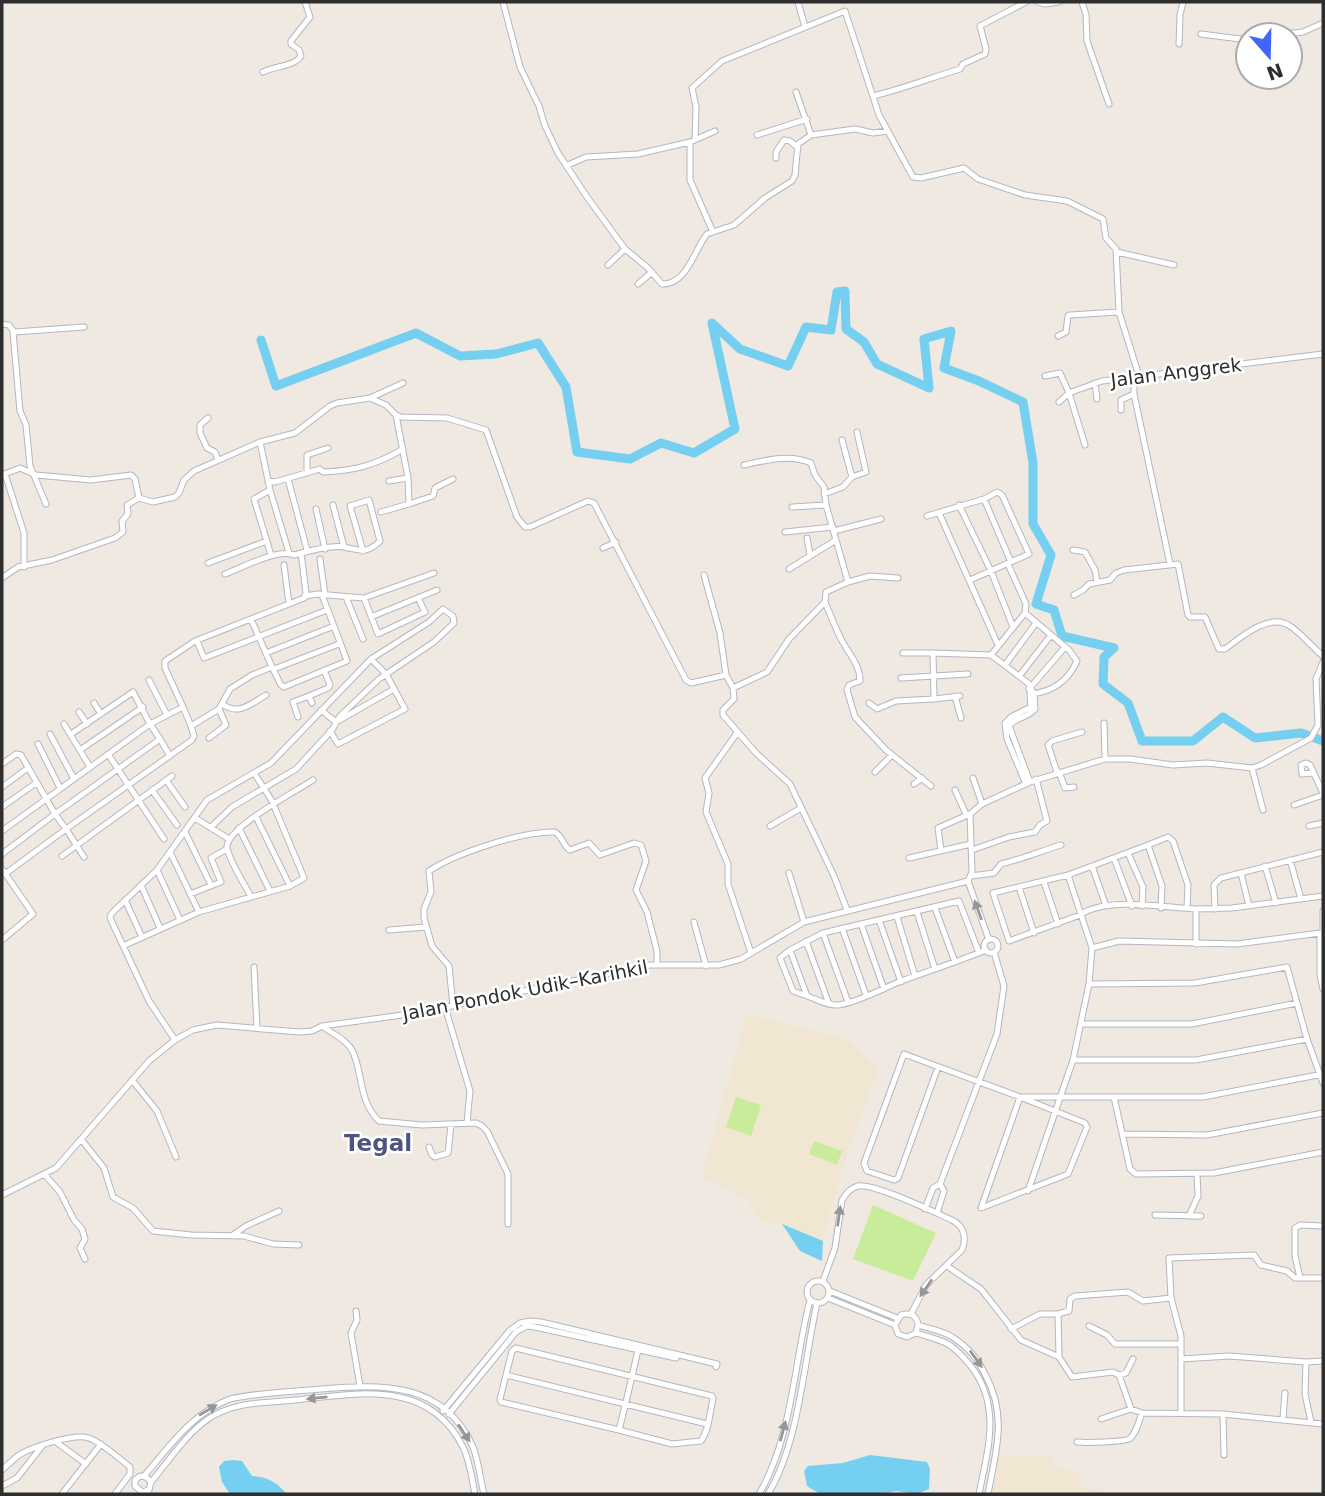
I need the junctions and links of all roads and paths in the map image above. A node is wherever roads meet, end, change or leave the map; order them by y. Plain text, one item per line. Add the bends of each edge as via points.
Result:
1 (305, 2) edge
2 (503, 2) edge
3 (798, 2) edge
4 (1026, 2) edge
5 (1038, 2) edge
6 (1059, 2) edge
7 (1082, 2) edge
8 (1183, 2) edge
9 (1323, 23) edge
10 (805, 27) junction
11 (1304, 32) edge
12 (1201, 34) dead end
13 (1234, 38) edge
14 (1179, 44) dead end
15 (263, 72) dead end
16 (796, 92) dead end
17 (873, 96) junction
18 (1109, 104) dead end
19 (807, 120) junction
20 (715, 131) dead end
21 (888, 131) junction
22 (757, 135) dead end
23 (811, 135) junction
24 (693, 140) junction
25 (797, 147) junction
26 (776, 158) dead end
27 (568, 165) junction
28 (713, 232) junction
29 (625, 249) junction
30 (1116, 253) junction
31 (608, 265) dead end
32 (1174, 265) dead end
33 (652, 272) junction
34 (638, 284) dead end
35 (1119, 312) junction
36 (2, 324) edge
37 (84, 327) dead end
38 (13, 332) junction
39 (1058, 336) dead end
40 (1323, 356) edge
41 (1045, 376) dead end
42 (1137, 377) junction
43 (403, 383) dead end
44 (1095, 383) junction
45 (1069, 393) junction
46 (1134, 394) junction
47 (370, 398) junction
48 (1097, 399) dead end
49 (1059, 402) dead end
50 (1121, 410) dead end
51 (396, 415) junction
52 (208, 418) dead end
53 (857, 432) dead end
54 (842, 440) dead end
55 (260, 442) junction
56 (1084, 445) dead end
57 (328, 448) dead end
58 (403, 449) junction
59 (218, 460) junction
60 (744, 466) dead end
61 (307, 473) junction
62 (4, 474) edge
63 (36, 475) junction
64 (852, 477) junction
65 (408, 478) junction
66 (288, 479) junction
67 (453, 479) dead end
68 (268, 481) junction
69 (388, 481) dead end
70 (270, 490) junction
71 (824, 494) junction
72 (139, 498) junction
73 (984, 499) junction
74 (46, 504) dead end
75 (409, 504) junction
76 (333, 505) dead end
77 (825, 505) junction
78 (960, 505) junction
79 (792, 506) dead end
80 (316, 509) dead end
81 (381, 512) dead end
82 (939, 513) junction
83 (927, 516) dead end
84 (881, 519) dead end
85 (833, 529) junction
86 (785, 532) dead end
87 (807, 538) dead end
88 (836, 540) junction
89 (267, 541) junction
90 (616, 542) junction
91 (344, 547) junction
92 (603, 548) dead end
93 (307, 550) junction
94 (324, 550) junction
95 (1073, 550) dead end
96 (363, 551) junction
97 (289, 553) junction
98 (301, 553) junction
99 (271, 555) junction
100 (810, 555) junction
101 (320, 559) dead end
102 (208, 563) dead end
103 (1009, 563) junction
104 (1170, 564) junction
105 (284, 565) dead end
106 (24, 567) junction
107 (789, 569) dead end
108 (991, 571) junction
109 (434, 573) dead end
110 (225, 574) dead end
111 (704, 575) dead end
112 (2, 578) edge
113 (898, 578) dead end
114 (970, 580) junction
115 (848, 582) junction
116 (1097, 582) junction
117 (437, 590) dead end
118 (323, 595) junction
119 (1074, 595) dead end
120 (306, 596) junction
121 (346, 597) junction
122 (364, 598) junction
123 (418, 598) junction
124 (825, 602) junction
125 (289, 604) junction
126 (327, 610) junction
127 (1025, 613) junction
128 (371, 617) junction
129 (251, 619) junction
130 (1036, 623) junction
131 (334, 626) junction
132 (1013, 627) junction
133 (1051, 635) junction
134 (259, 636) junction
135 (363, 639) dead end
136 (197, 641) junction
137 (340, 642) junction
138 (998, 645) junction
139 (1065, 647) junction
140 (266, 653) junction
141 (903, 653) dead end
142 (933, 653) junction
143 (990, 655) junction
144 (1323, 656) edge
145 (371, 659) junction
146 (1323, 662) edge
147 (1005, 665) junction
148 (273, 668) junction
149 (324, 670) junction
150 (386, 674) junction
151 (968, 674) dead end
152 (726, 675) junction
153 (933, 675) junction
154 (1020, 675) junction
155 (901, 678) dead end
156 (149, 681) dead end
157 (733, 688) junction
158 (1031, 689) junction
159 (394, 690) junction
160 (266, 695) dead end
161 (309, 696) junction
162 (934, 699) junction
163 (94, 703) dead end
164 (312, 703) dead end
165 (869, 703) dead end
166 (221, 706) junction
167 (143, 707) junction
168 (183, 707) junction
169 (321, 710) junction
170 (79, 712) dead end
171 (101, 714) junction
172 (167, 715) junction
173 (298, 717) dead end
174 (961, 718) dead end
175 (336, 722) junction
176 (1104, 723) dead end
177 (64, 724) dead end
178 (87, 724) junction
179 (150, 724) junction
180 (191, 726) junction
181 (330, 732) junction
182 (1082, 732) dead end
183 (737, 733) junction
184 (50, 734) dead end
185 (71, 734) junction
186 (209, 738) dead end
187 (160, 739) junction
188 (38, 744) dead end
189 (80, 750) junction
190 (108, 754) junction
191 (170, 755) junction
192 (892, 755) junction
193 (1105, 759) junction
194 (2, 764) edge
195 (90, 767) junction
196 (28, 768) junction
197 (1252, 768) junction
198 (118, 769) junction
199 (874, 772) dead end
200 (1058, 772) junction
201 (254, 773) junction
202 (1313, 773) dead end
203 (922, 778) junction
204 (973, 778) dead end
205 (74, 779) junction
206 (313, 780) dead end
207 (1031, 782) junction
208 (36, 783) junction
209 (914, 784) dead end
210 (127, 785) junction
211 (932, 786) dead end
212 (2, 787) edge
213 (1074, 787) dead end
214 (265, 788) junction
215 (60, 789) junction
216 (152, 790) junction
217 (955, 790) dead end
218 (1323, 794) edge
219 (45, 799) junction
220 (137, 801) junction
221 (982, 804) junction
222 (274, 805) junction
223 (1294, 805) dead end
224 (2, 807) edge
225 (186, 807) dead end
226 (801, 808) junction
227 (1263, 810) dead end
228 (55, 814) junction
229 (968, 814) junction
230 (256, 817) junction
231 (195, 818) junction
232 (1323, 823) edge
233 (177, 825) dead end
234 (770, 826) dead end
235 (1309, 826) dead end
236 (211, 827) junction
237 (239, 828) junction
238 (66, 829) junction
239 (2, 831) edge
240 (185, 832) junction
241 (164, 839) dead end
242 (229, 839) junction
243 (76, 845) junction
244 (1061, 845) dead end
245 (1148, 845) junction
246 (972, 847) junction
247 (228, 849) junction
248 (941, 850) junction
249 (170, 852) junction
250 (1323, 852) edge
251 (1128, 853) junction
252 (2, 854) edge
253 (62, 856) dead end
254 (84, 858) dead end
255 (909, 858) dead end
256 (1114, 858) junction
257 (1290, 860) junction
258 (1092, 866) junction
259 (1265, 866) junction
260 (157, 870) junction
261 (3, 872) edge
262 (789, 873) dead end
263 (1241, 873) junction
264 (1068, 875) junction
265 (970, 879) junction
266 (1044, 882) junction
267 (141, 885) junction
268 (211, 886) junction
269 (290, 886) junction
270 (1019, 887) junction
271 (270, 891) junction
272 (190, 894) junction
273 (1323, 896) edge
274 (251, 897) junction
275 (1301, 898) junction
276 (125, 900) junction
277 (1276, 902) junction
278 (1106, 905) junction
279 (1132, 906) junction
280 (1142, 906) junction
281 (1249, 906) junction
282 (935, 908) junction
283 (1161, 908) junction
284 (1187, 908) junction
285 (1196, 909) junction
286 (1215, 909) junction
287 (847, 910) junction
288 (1323, 911) edge
289 (199, 912) junction
290 (917, 912) junction
291 (1080, 915) junction
292 (897, 916) junction
293 (180, 920) junction
294 (878, 920) junction
295 (694, 922) dead end
296 (804, 922) junction
297 (1058, 923) junction
298 (861, 924) junction
299 (426, 927) junction
300 (160, 928) junction
301 (842, 928) junction
302 (389, 930) dead end
303 (1322, 930) edge
304 (823, 933) junction
305 (1034, 933) junction
306 (142, 937) junction
307 (2, 940) edge
308 (989, 940) junction
309 (806, 941) junction
310 (1009, 942) junction
311 (1196, 944) junction
312 (125, 945) junction
313 (998, 946) junction
314 (1092, 948) junction
315 (790, 950) junction
316 (982, 952) junction
317 (993, 952) junction
318 (751, 953) junction
319 (955, 962) junction
320 (657, 965) junction
321 (706, 966) junction
322 (254, 967) dead end
323 (935, 969) junction
324 (915, 976) junction
325 (901, 982) junction
326 (1089, 984) junction
327 (884, 989) junction
328 (1323, 989) edge
329 (866, 995) junction
330 (807, 996) junction
331 (848, 1002) junction
332 (1297, 1003) junction
333 (829, 1004) junction
334 (453, 1006) junction
335 (444, 1007) junction
336 (1081, 1024) junction
337 (321, 1026) junction
338 (257, 1028) junction
339 (1307, 1039) junction
340 (175, 1040) junction
341 (1073, 1060) junction
342 (938, 1067) junction
343 (1322, 1075) edge
344 (132, 1080) junction
345 (979, 1082) junction
346 (1323, 1083) edge
347 (1060, 1096) junction
348 (1020, 1097) junction
349 (1114, 1097) junction
350 (1054, 1110) junction
351 (1323, 1113) edge
352 (467, 1123) junction
353 (452, 1125) junction
354 (1123, 1134) junction
355 (81, 1139) junction
356 (429, 1147) dead end
357 (1323, 1153) edge
358 (176, 1157) dead end
359 (1197, 1174) junction
360 (45, 1175) junction
361 (940, 1184) junction
362 (1028, 1191) junction
363 (2, 1195) edge
364 (925, 1209) junction
365 (279, 1211) dead end
366 (937, 1213) junction
367 (1155, 1215) dead end
368 (1189, 1216) junction
369 (1201, 1216) dead end
370 (508, 1223) dead end
371 (1323, 1226) edge
372 (233, 1235) junction
373 (299, 1245) dead end
374 (85, 1259) dead end
375 (947, 1266) junction
376 (1300, 1278) junction
377 (1323, 1278) edge
378 (823, 1281) junction
379 (829, 1295) junction
380 (1171, 1298) junction
381 (810, 1300) junction
382 (817, 1303) junction
383 (356, 1311) dead end
384 (911, 1314) junction
385 (1058, 1314) junction
386 (897, 1318) junction
387 (895, 1325) junction
388 (918, 1325) junction
389 (1089, 1326) dead end
390 (1012, 1329) junction
391 (916, 1333) junction
392 (1181, 1345) junction
393 (639, 1348) junction
394 (1059, 1357) junction
395 (1133, 1359) dead end
396 (1181, 1359) junction
397 (1323, 1361) edge
398 (1306, 1362) junction
399 (506, 1375) junction
400 (1119, 1376) junction
401 (632, 1377) junction
402 (360, 1386) junction
403 (1285, 1393) dead end
404 (626, 1404) junction
405 (1131, 1409) junction
406 (447, 1412) junction
407 (1142, 1413) junction
408 (1181, 1413) junction
409 (1223, 1413) junction
410 (438, 1416) junction
411 (1101, 1419) dead end
412 (1283, 1419) junction
413 (1311, 1422) junction
414 (708, 1424) junction
415 (1323, 1424) edge
416 (620, 1430) junction
417 (56, 1442) junction
418 (1077, 1442) dead end
419 (101, 1444) junction
420 (42, 1446) junction
421 (1224, 1455) dead end
422 (86, 1464) junction
423 (2, 1470) edge
424 (144, 1476) junction
425 (150, 1485) junction
426 (2, 1486) edge
427 (135, 1486) junction
428 (141, 1493) edge
429 (62, 1494) edge
430 (115, 1494) edge
431 (129, 1494) edge
432 (155, 1494) edge
433 (475, 1494) edge
434 (484, 1494) edge
435 (759, 1494) edge
436 (768, 1494) edge
437 (979, 1494) edge
438 (988, 1494) edge

1 - 15 street via 310,17 291,41 301,56 293,64
2 - 27 street via 520,67 558,153
3 - 10 street
4 - 17 street via 980,26 985,54 960,69
5 - 6 street
7 - 18 street via 1087,41
8 - 14 street
9 - 11 street
10 - 17 street via 845,11
10 - 24 street via 722,61 692,88 696,107
12 - 13 street
16 - 19 street
17 - 21 street
19 - 22 street
19 - 23 street
20 - 24 street
21 - 23 street via 855,129
21 - 30 street via 915,178 964,168 978,179 1019,193 1067,201 1101,217
23 - 25 street
24 - 27 street via 638,154 586,157
24 - 28 street via 690,180
25 - 26 street via 784,140
25 - 28 street via 792,181 734,225
27 - 29 street
28 - 33 street via 705,236 682,276 664,285
29 - 31 street
29 - 33 street
30 - 32 street
30 - 35 street
33 - 34 street
35 - 39 street via 1070,314 1066,331
35 - 42 street
36 - 38 street
37 - 38 street
38 - 63 street via 20,411
40 - 42 street, Jalan Anggrek
41 - 45 street via 1060,373
42 - 44 street, Jalan Anggrek
42 - 46 street
43 - 47 street
44 - 45 street, Jalan Anggrek
44 - 48 street
45 - 49 street
45 - 56 street
46 - 50 street via 1121,400
46 - 104 street
47 - 51 street
47 - 55 street via 333,404 295,433
51 - 58 street
51 - 90 street via 447,418 486,430 521,524 530,527 588,501 597,507
52 - 59 street via 200,425 200,433
53 - 64 street via 866,472
54 - 64 street
55 - 59 street
55 - 68 street
57 - 61 street via 307,455
58 - 61 street via 358,470
58 - 65 street
59 - 72 street via 187,476 174,497 153,502
60 - 71 street via 776,458 810,462
61 - 66 street
62 - 63 street via 22,468
62 - 106 street via 24,533
63 - 72 street via 97,480 131,475
63 - 74 street
64 - 71 street via 843,487
65 - 69 street
65 - 75 street
66 - 68 street
66 - 93 street
67 - 75 street via 435,488 433,496
68 - 70 street
70 - 89 street via 254,499
70 - 97 street
71 - 77 street
72 - 106 street via 127,505 123,532 115,538
73 - 78 street
73 - 103 street
73 - 103 street via 1000,493 1029,551
75 - 81 street
76 - 91 street
77 - 79 street
77 - 85 street
78 - 82 street
78 - 108 street
80 - 94 street
82 - 83 street
82 - 114 street
84 - 85 street
85 - 86 street
85 - 88 street
87 - 100 street
88 - 100 street
88 - 115 street
89 - 99 street
89 - 102 street
90 - 92 street
90 - 152 street via 686,680
91 - 94 street
91 - 96 street
93 - 94 street
93 - 98 street
95 - 116 street via 1085,552
96 - 96 street via 380,541 369,500 351,506
97 - 98 street
97 - 99 street
98 - 120 street
99 - 110 street
100 - 107 street
101 - 118 street
103 - 108 street
103 - 127 street via 1026,604
104 - 116 street via 1124,570
104 - 144 street via 1180,566 1188,615 1205,617 1221,650 1254,629 1282,623
105 - 125 street
106 - 112 street
108 - 114 street
108 - 132 street
109 - 122 street
111 - 152 street
113 - 115 street via 870,576
114 - 138 street
115 - 124 street via 826,592
116 - 119 street
117 - 123 street
118 - 120 street
118 - 121 street
118 - 126 street
120 - 125 street
121 - 122 street
121 - 135 street
122 - 128 street
123 - 128 street
123 - 128 street via 425,612 379,634
124 - 157 street via 789,639 767,672
124 - 192 street via 860,676 847,690 851,711
125 - 129 street
126 - 131 street
126 - 134 street
127 - 130 street
127 - 132 street
129 - 134 street
129 - 136 street
130 - 133 street
130 - 147 street
131 - 137 street
131 - 140 street
132 - 138 street
133 - 139 street
133 - 154 street
134 - 136 street via 204,658
134 - 140 street
136 - 168 street via 165,662
137 - 148 street
137 - 149 street via 347,661
138 - 143 street
139 - 158 street
139 - 158 street via 1076,658 1076,665 1055,688
140 - 148 street
141 - 142 street
142 - 143 street
142 - 153 street
143 - 147 street
145 - 150 street
145 - 150 street via 443,609 453,615 454,623 434,642
145 - 169 street
146 - 197 street via 1316,679 1318,725 1311,738
147 - 154 street
148 - 149 street via 284,687
148 - 166 street via 230,689
149 - 161 street via 330,685
150 - 159 street
150 - 175 street
151 - 153 street
152 - 157 street
153 - 155 street
153 - 162 street
154 - 158 street
156 - 172 street
157 - 183 street via 734,699 723,712
158 - 207 street via 1030,709 1004,723 1007,740
159 - 175 street
159 - 181 street via 405,709 338,744
160 - 166 street via 237,710
161 - 164 street
161 - 173 street via 293,702
162 - 165 street via 896,701 877,709
162 - 174 street via 958,696
163 - 171 street
166 - 180 street
166 - 186 street via 226,727
167 - 171 street via 133,692
167 - 179 street
167 - 189 street
168 - 172 street
168 - 180 street
169 - 175 street
169 - 201 street via 271,763
170 - 178 street
171 - 178 street
172 - 179 street
175 - 181 street
176 - 193 street
177 - 185 street
178 - 185 street
179 - 187 street
179 - 190 street
180 - 191 street via 192,740
181 - 214 street via 296,769
182 - 200 street via 1048,745
183 - 226 street via 785,777
183 - 318 street via 705,778 709,793 706,809 728,864 729,889
184 - 205 street
185 - 189 street
187 - 191 street
187 - 198 street
188 - 215 street
189 - 195 street
190 - 195 street
190 - 198 street
191 - 210 street
192 - 199 street
192 - 203 street
193 - 197 street
193 - 200 street
194 - 196 street via 16,754
195 - 205 street
196 - 208 street
196 - 212 street
197 - 227 street
198 - 210 street
198 - 228 street
200 - 207 street
200 - 213 street via 1065,788
201 - 214 street
201 - 231 street via 207,800
202 - 218 street
203 - 209 street
203 - 211 street
204 - 221 street
205 - 215 street
206 - 222 street
207 - 221 street
207 - 246 street via 1047,821 1035,832
208 - 219 street
208 - 224 street
210 - 220 street
210 - 238 street
214 - 222 street
214 - 236 street via 232,807
215 - 219 street
216 - 220 street
216 - 225 street via 169,778
216 - 233 street
217 - 229 street
218 - 223 street
219 - 228 street
219 - 239 street
220 - 241 street
220 - 243 street
221 - 229 street
222 - 230 street
222 - 269 street via 304,876
226 - 234 street
226 - 287 street
228 - 238 street
228 - 252 street
229 - 246 street
229 - 248 street via 938,828
230 - 237 street
230 - 269 street
231 - 236 street
231 - 240 street
232 - 235 street
236 - 242 street
237 - 242 street
237 - 271 street
238 - 243 street
238 - 261 street
240 - 249 street
240 - 268 street
242 - 247 street
243 - 253 street
243 - 254 street
244 - 265 street, Jalan Pondok Udik–Karihkil
245 - 251 street
245 - 283 street via 1162,886
245 - 284 street via 1172,839 1188,885
246 - 248 street
246 - 265 street
247 - 268 street via 211,858 221,882
247 - 274 street
248 - 255 street
249 - 260 street
249 - 272 street
250 - 257 street
251 - 256 street
251 - 280 street via 1143,887
256 - 258 street
256 - 279 street
257 - 259 street
257 - 275 street
258 - 264 street
258 - 278 street
259 - 263 street
259 - 277 street
260 - 267 street
260 - 293 street
261 - 307 street via 33,914
262 - 296 street
263 - 281 street
263 - 286 street via 1216,882
264 - 266 street
264 - 291 street
265 - 287 street, Jalan Pondok Udik–Karihkil
308 -> 265 street
266 - 270 street
266 - 297 street
267 - 276 street
267 - 300 street
268 - 272 street
269 - 271 street
270 - 305 street
270 - 310 street via 992,894
271 - 274 street
272 - 289 street
273 - 275 street
274 - 289 street
275 - 277 street
276 - 306 street
276 - 312 street via 110,916
277 - 281 street
278 - 279 street
278 - 291 street
279 - 280 street
280 - 283 street
281 - 286 street
282 - 290 street
282 - 316 street via 960,902
282 - 319 street
283 - 284 street
284 - 285 street
285 - 286 street
285 - 311 street
287 - 296 street, Jalan Pondok Udik–Karihkil
288 - 303 street
289 - 293 street
290 - 292 street
290 - 323 street
291 - 297 street
291 - 314 street
292 - 294 street
292 - 324 street
293 - 300 street
294 - 298 street
294 - 325 street
295 - 321 street
296 - 318 street, Jalan Pondok Udik–Karihkil
297 - 305 street
298 - 301 street
298 - 327 street
299 - 302 street
299 - 320 street via 429,871 472,851 551,832 563,838 570,850 589,844 600,855 637,843 646,861 636,890 647,912
299 - 334 street via 432,947 449,966
300 - 306 street
301 - 304 street
301 - 329 street
303 - 311 street via 1237,944
303 - 328 street
304 - 309 street
304 - 331 street
305 - 310 street
306 - 312 street
308 - 313 street
308 - 316 street
309 - 315 street
309 - 333 street
310 - 313 street
311 - 314 street via 1119,941
312 - 340 street via 149,1001
313 - 317 street
314 - 326 street
315 - 330 street
315 - 330 street via 780,958 793,990
316 - 317 street
316 - 319 street
317 - 345 street via 1003,981 1003,1002
318 - 321 street, Jalan Pondok Udik–Karihkil
319 - 323 street
320 - 321 street, Jalan Pondok Udik–Karihkil
320 - 334 street, Jalan Pondok Udik–Karihkil
322 - 338 street
323 - 324 street
324 - 325 street
325 - 327 street
326 - 332 street via 1195,983 1283,967 1289,971
326 - 336 street
327 - 329 street
329 - 331 street
330 - 333 street
331 - 333 street
332 - 336 street via 1192,1024
332 - 339 street
334 - 335 street, Jalan Pondok Udik–Karihkil
335 - 337 street, Jalan Pondok Udik–Karihkil
335 - 352 street via 470,1091
336 - 341 street
337 - 338 street, Jalan Pondok Udik–Karihkil via 299,1032
337 - 353 street via 351,1050 360,1086 376,1119
338 - 340 street, Jalan Pondok Udik–Karihkil via 204,1026
339 - 341 street via 1196,1060
339 - 343 street
340 - 344 street, Jalan Pondok Udik–Karihkil
341 - 347 street
342 - 342 street via 904,1054 864,1163 867,1171 898,1178
342 - 345 street
343 - 346 street
343 - 349 street via 1203,1097
344 - 355 street, Jalan Pondok Udik–Karihkil
344 - 358 street via 157,1111
345 - 348 street
345 - 361 street
347 - 348 street
347 - 349 street
347 - 350 street
348 - 350 street
348 - 362 street via 981,1209
349 - 354 street
350 - 362 street
350 - 362 street via 1087,1127 1068,1174
351 - 354 street via 1207,1135
352 - 353 street
352 - 370 street via 486,1129 508,1174
353 - 356 street via 448,1153 433,1156
354 - 359 street via 1130,1169 1136,1174
355 - 360 street, Jalan Pondok Udik–Karihkil
355 - 372 street via 104,1168 113,1197 133,1208 153,1231
357 - 359 street
359 - 368 street via 1198,1196
360 - 363 street, Jalan Pondok Udik–Karihkil
360 - 374 street via 81,1226 85,1239 80,1248
361 - 364 street via 933,1188
361 - 366 street via 944,1191
364 - 366 street
378 -> 364 street via 835,1248 842,1200 849,1190 866,1186
365 - 372 street
366 - 375 street via 957,1223 964,1234 962,1250
367 - 368 street
368 - 369 street
371 - 376 street via 1295,1228
372 - 373 street
375 -> 384 street via 922,1290
375 - 390 street via 981,1289
376 - 377 street
376 - 380 street via 1261,1265 1254,1255 1169,1258
378 - 379 street
378 - 381 street via 807,1288
379 - 382 street
379 - 386 street
379 - 387 street
380 - 385 street via 1143,1301 1128,1292 1075,1296 1070,1299 1069,1311
380 - 392 street
381 - 382 street
435 -> 381 street via 784,1430
382 - 436 street via 792,1432
383 - 402 street via 351,1333
384 - 386 street
384 - 388 street
385 - 390 street via 1043,1313
385 - 394 street
386 - 387 street
387 - 391 street via 903,1336
388 - 391 street
388 -> 438 street via 952,1336 968,1349 992,1386 1000,1428
389 - 392 street via 1115,1344
390 - 394 street via 1026,1343
391 - 437 street via 949,1344 984,1388 991,1429
392 - 396 street
393 - 393 street via 717,1364 716,1367
393 - 401 street
393 - 406 street via 527,1326 486,1364
394 - 400 street via 1072,1377
395 - 400 street
396 - 398 street via 1229,1356
396 - 408 street
397 - 398 street
398 - 413 street
399 - 401 street via 516,1348
399 - 404 street
399 - 416 street via 501,1402
400 - 405 street
401 - 404 street
401 - 414 street via 712,1396
402 - 406 street via 410,1391
424 -> 402 street via 195,1418 218,1403 242,1396
403 - 412 street
404 - 414 street
404 - 416 street
405 - 407 street
405 - 411 street
406 - 410 street
406 -> 434 street via 471,1444
407 - 408 street
407 - 418 street via 1128,1439
408 - 409 street
409 - 412 street
409 - 421 street
410 -> 425 street via 406,1398 383,1394 243,1404 198,1426
410 - 433 street via 463,1447
412 - 413 street
413 - 415 street
414 - 416 street via 701,1441 672,1444
417 - 419 street via 80,1436
417 - 420 street
417 - 422 street
419 - 422 street
419 - 430 street via 130,1467
420 - 423 street via 21,1454
420 - 426 street via 17,1478
422 - 429 street
424 - 425 street
424 - 427 street via 136,1479
425 - 428 street
425 - 432 street
427 - 428 street
427 - 431 street

